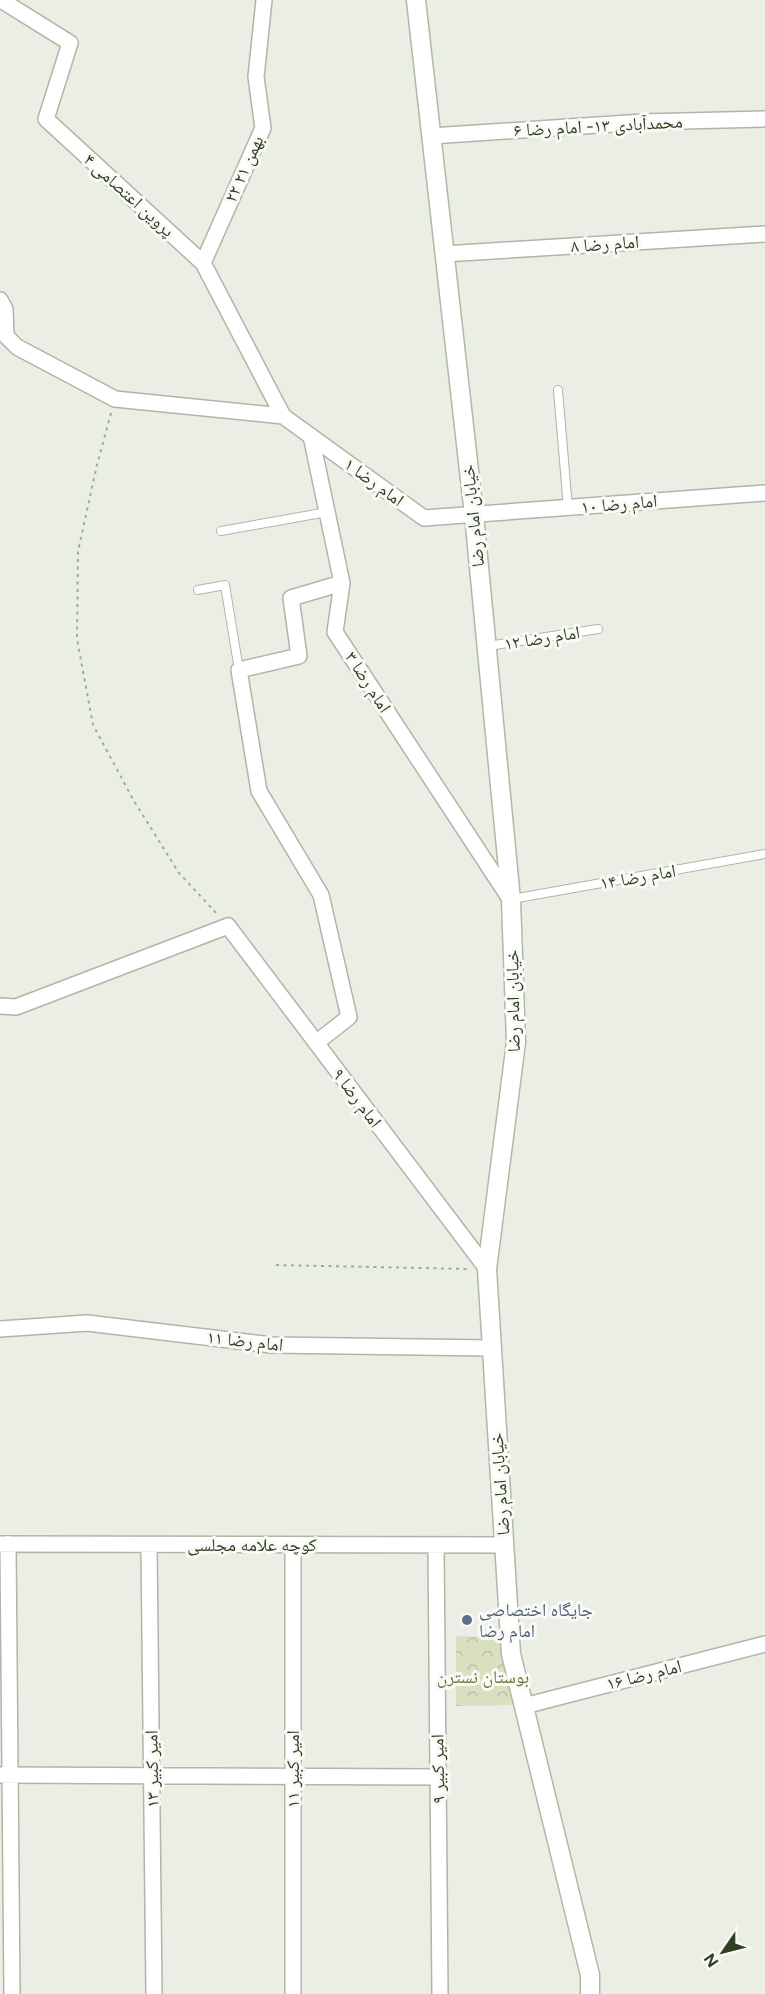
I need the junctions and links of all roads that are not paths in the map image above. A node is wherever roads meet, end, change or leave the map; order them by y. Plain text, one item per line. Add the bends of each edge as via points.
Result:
1 (1, 0) edge
2 (264, 0) edge
3 (416, 0) edge
4 (765, 119) edge
5 (431, 136) junction
6 (765, 234) edge
7 (444, 254) junction
8 (203, 263) junction
9 (0, 300) edge
10 (558, 390) dead end
11 (283, 416) junction
12 (311, 436) junction
13 (765, 493) edge
14 (568, 508) junction
15 (327, 512) junction
16 (474, 515) junction
17 (221, 531) dead end
18 (342, 583) junction
19 (198, 590) dead end
20 (598, 629) dead end
21 (486, 646) junction
22 (239, 670) junction
23 (765, 854) edge
24 (511, 900) junction
25 (0, 1006) edge
26 (316, 1042) junction
27 (487, 1269) junction
28 (0, 1329) edge
29 (492, 1348) junction
30 (4, 1544) edge
31 (149, 1545) junction
32 (293, 1545) junction
33 (436, 1545) junction
34 (504, 1545) junction
35 (765, 1644) edge
36 (524, 1706) junction
37 (5, 1775) edge
38 (152, 1775) junction
39 (293, 1776) junction
40 (438, 1777) junction
41 (12, 1994) edge
42 (154, 1994) edge
43 (293, 1994) edge
44 (440, 1994) edge
45 (590, 1994) edge

1 - 8 street, پروین اعتصامی ۴ via 70,43 46,119
2 - 8 street, ۲۲ بهمن ۲۱ via 256,77 263,128
3 - 5 street, خیابان امام رضا
4 - 5 street, محمدآبادی ۱۳- امام رضا ۶ via 643,122
5 - 7 street, خیابان امام رضا
6 - 7 street, امام رضا ۸
7 - 16 street, خیابان امام رضا
8 - 11 street, پروین اعتصامی ۴
9 - 11 street via 6,336 17,347 114,399
10 - 14 lane
11 - 12 street, امام رضا ۱
12 - 15 street, امام رضا ۳
12 - 16 street, امام رضا ۱ via 424,518
13 - 14 street, امام رضا ۱۰
14 - 16 street, امام رضا ۱۰
15 - 17 lane
15 - 18 street, امام رضا ۳
16 - 21 street, خیابان امام رضا
18 - 22 street via 291,598 299,656
18 - 24 street, امام رضا ۳ via 335,632
19 - 22 lane via 225,585
20 - 21 lane, امام رضا ۱۲
21 - 24 street, خیابان امام رضا
22 - 26 street via 259,791 321,895 349,1017
23 - 24 lane, امام رضا ۱۴
24 - 27 street, خیابان امام رضا via 516,1042
25 - 26 street, امام رضا ۹ via 16,1007 228,926
26 - 27 street, امام رضا ۹
27 - 29 street, خیابان امام رضا
28 - 29 street, امام رضا ۱۱ via 87,1323 272,1345
29 - 34 street, خیابان امام رضا
30 - 31 street, کوچه علامه مجلسی
30 - 37 street
31 - 32 street, کوچه علامه مجلسی
31 - 38 street, امیر کبیر ۱۳
32 - 33 street, کوچه علامه مجلسی
32 - 39 street, امیر کبیر ۱۱
33 - 34 street, کوچه علامه مجلسی
33 - 40 street, امیر کبیر ۹
34 - 36 street, خیابان امام رضا via 511,1654
35 - 36 street, امام رضا ۱۶
36 - 45 street, خیابان امام رضا via 590,1975
37 - 38 street
37 - 41 street
38 - 39 street
38 - 42 street, امیر کبیر ۱۳
39 - 40 street
39 - 43 street, امیر کبیر ۱۱
40 - 44 street, امیر کبیر ۹

